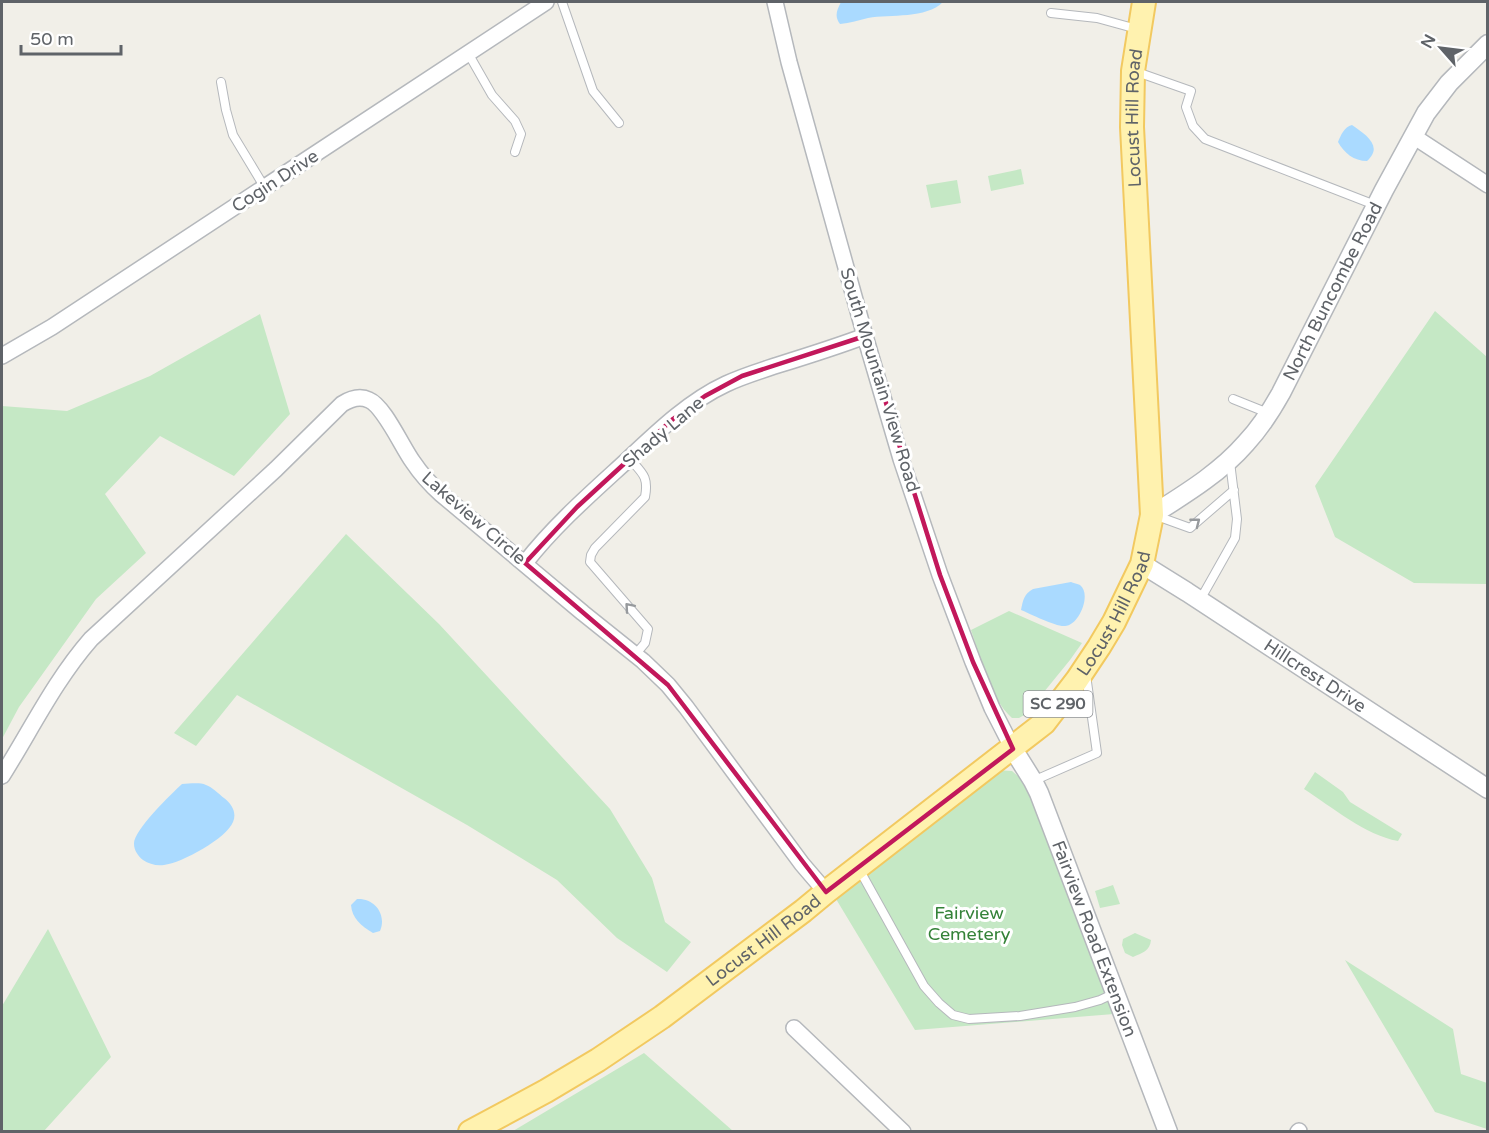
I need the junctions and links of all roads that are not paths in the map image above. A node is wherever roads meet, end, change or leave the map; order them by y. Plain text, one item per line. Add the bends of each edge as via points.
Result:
1 (546, 2) edge
2 (562, 2) edge
3 (775, 2) edge
4 (1144, 2) edge
5 (1051, 13) dead end
6 (1139, 29) junction
7 (1488, 44) edge
8 (468, 53) junction
9 (1133, 71) junction
10 (221, 82) dead end
11 (619, 123) dead end
12 (1413, 136) junction
13 (515, 152) dead end
14 (1488, 185) edge
15 (265, 188) junction
16 (1376, 206) junction
17 (865, 336) junction
18 (2, 356) edge
19 (1233, 399) dead end
20 (1269, 414) junction
21 (629, 458) junction
22 (1230, 459) junction
23 (1234, 490) junction
24 (1152, 515) junction
25 (525, 563) junction
26 (1142, 564) junction
27 (1200, 600) junction
28 (635, 655) junction
29 (1085, 668) junction
30 (1013, 748) junction
31 (2, 776) edge
32 (1034, 781) junction
33 (1488, 789) edge
34 (858, 868) junction
35 (826, 892) junction
36 (1114, 993) junction
37 (794, 1028) dead end
38 (470, 1131) edge
39 (903, 1131) edge
40 (1168, 1131) edge

1 - 8 street, Cogin Drive
2 - 11 lane via 593,91
3 - 17 street, South Mountain View Road
4 - 6 main road, Locust Hill Road / SC 290
5 - 6 lane via 1097,18
6 - 9 main road, Locust Hill Road / SC 290
7 - 12 street, North Buncombe Road via 1435,99
8 - 13 lane via 492,95 515,121 521,134
8 - 15 street, Cogin Drive
9 - 16 lane via 1191,91 1186,107 1193,126 1205,139
9 - 24 main road, Locust Hill Road / SC 290 via 1133,162
10 - 15 lane via 233,135
12 - 14 street
12 - 16 street, North Buncombe Road
15 - 18 street, Cogin Drive
16 - 20 street, North Buncombe Road
17 - 21 street, Shady Lane via 723,385 673,419
17 - 30 street, South Mountain View Road via 940,575 972,662
19 - 20 lane
20 - 22 street, North Buncombe Road
21 - 25 street, Shady Lane via 542,541
28 -> 21 lane via 645,643 648,629 590,562 595,548 645,497 645,476
22 - 23 lane
22 - 24 street, North Buncombe Road via 1190,492
24 -> 23 lane via 1190,528
23 - 27 lane via 1235,538
24 - 26 main road, Locust Hill Road / SC 290
25 - 28 street, Lakeview Circle
25 - 31 street, Lakeview Circle via 428,481 372,401 352,398 91,639 58,681
26 - 27 street, Hillcrest Drive
26 - 29 main road, Locust Hill Road / SC 290 via 1114,622
27 - 33 street, Hillcrest Drive
28 - 35 street, Lakeview Circle via 686,706
29 - 30 main road, Locust Hill Road / SC 290 via 1044,723
29 - 32 lane via 1097,753
30 - 32 street, Fairview Road Extension
30 - 34 main road, Locust Hill Road / SC 290
32 - 36 street, Fairview Road Extension
34 - 35 main road, Locust Hill Road / SC 290
34 - 36 lane via 924,986 953,1015 969,1019 1020,1016 1075,1007
35 - 38 main road, Locust Hill Road / SC 290 via 662,1017 546,1091
36 - 40 street, Fairview Road Extension
37 - 39 street

